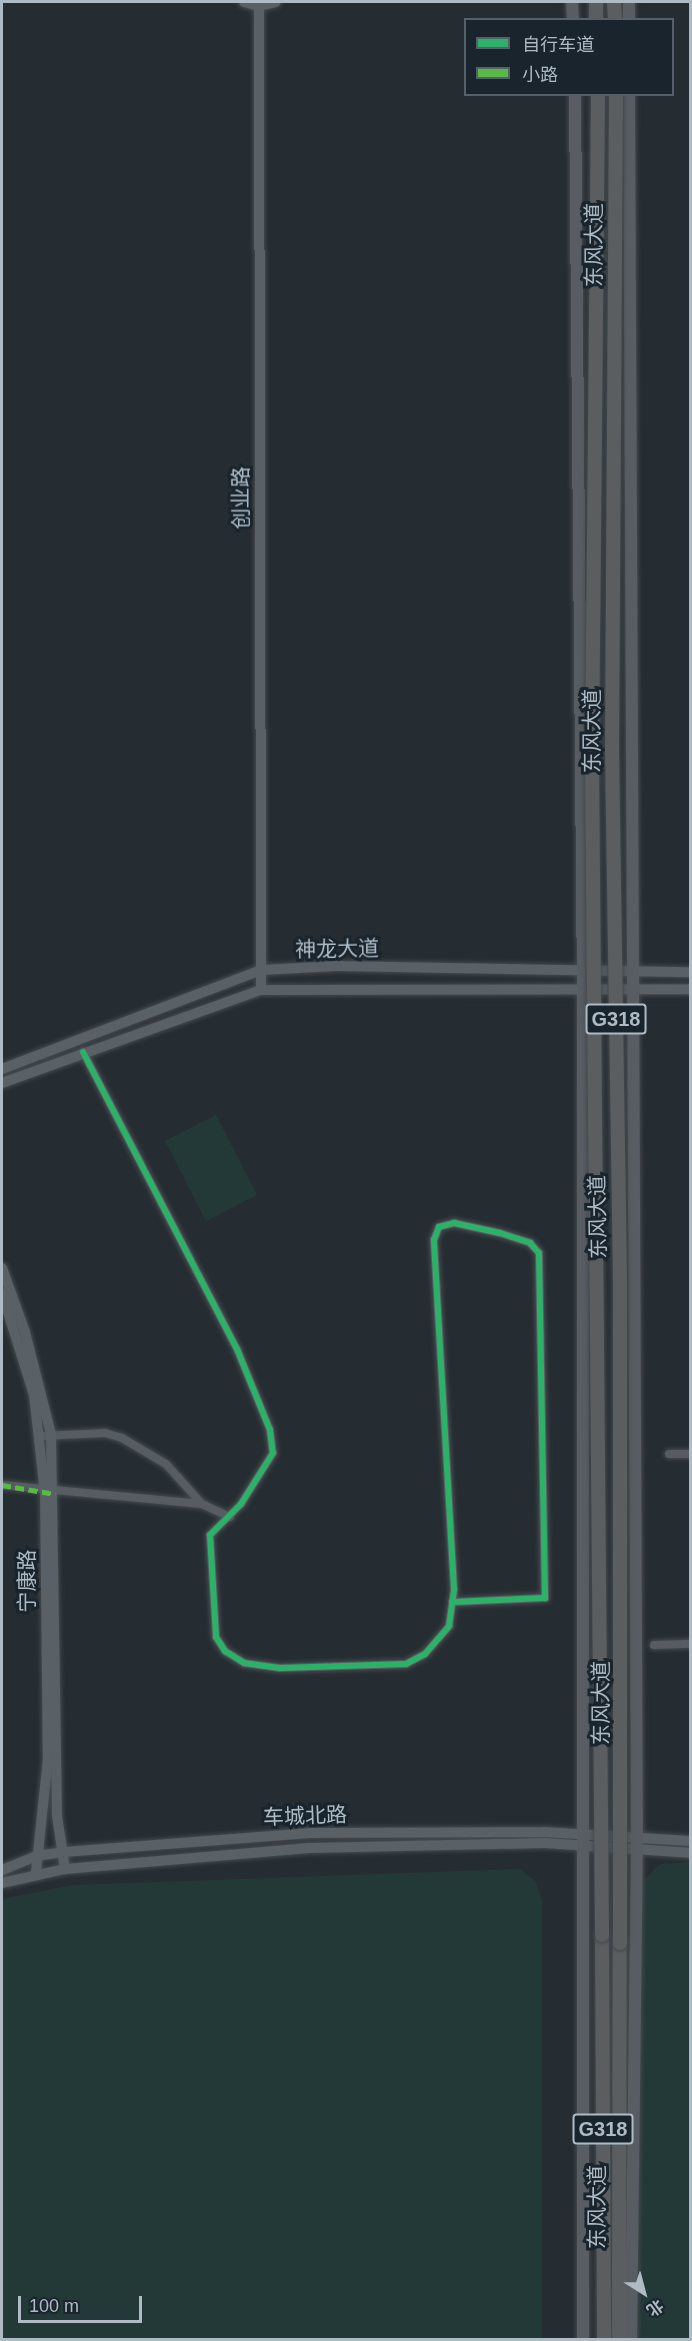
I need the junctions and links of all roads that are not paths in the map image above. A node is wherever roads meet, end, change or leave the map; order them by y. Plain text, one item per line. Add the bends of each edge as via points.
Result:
1 (244, 2) edge
2 (276, 2) edge
3 (572, 2) edge
4 (596, 2) edge
5 (614, 2) edge
6 (629, 2) edge
7 (259, 6) junction
8 (573, 18) edge
9 (596, 18) edge
10 (615, 18) edge
11 (629, 18) edge
12 (575, 96) edge
13 (598, 96) edge
14 (616, 96) edge
15 (629, 96) edge
16 (261, 970) junction
17 (583, 971) junction
18 (629, 972) junction
19 (690, 972) edge
20 (583, 988) junction
21 (629, 989) junction
22 (690, 989) edge
23 (261, 990) junction
24 (83, 1052) junction
25 (2, 1069) edge
26 (2, 1083) edge
27 (2, 1268) edge
28 (2, 1293) edge
29 (46, 1435) junction
30 (669, 1454) dead end
31 (690, 1454) edge
32 (2, 1485) edge
33 (50, 1493) junction
34 (202, 1504) junction
35 (230, 1517) junction
36 (452, 1602) junction
37 (690, 1644) edge
38 (654, 1645) dead end
39 (582, 1840) junction
40 (690, 1841) edge
41 (636, 1844) junction
42 (64, 1852) junction
43 (690, 1853) edge
44 (36, 1856) junction
45 (65, 1869) junction
46 (2, 1870) edge
47 (36, 1873) junction
48 (2, 1882) edge
49 (583, 2340) edge
50 (604, 2340) edge
51 (619, 2340) edge
52 (631, 2340) edge

1 - 7 main road
2 - 7 main road
3 - 8 main road
4 - 9 highway
5 - 10 highway
6 - 11 main road
7 - 16 main road, 创业路
12 - 17 main road
13 - 50 highway, 东风大道 / G318, bridge via 594,1243
14 - 51 highway, 东风大道 / G318, bridge via 612,751 621,1290
15 - 18 main road
16 - 17 main road, 神龙大道 via 337,966
16 - 23 main road, 创业路
16 - 25 main road, 神龙大道
17 - 18 main road, 神龙大道
17 - 20 main road
18 - 19 main road, 神龙大道
18 - 21 main road
20 - 21 main road, 神龙大道
20 - 23 main road, 神龙大道
20 - 39 main road
21 - 22 main road, 神龙大道
21 - 41 main road
23 - 24 main road, 神龙大道
24 - 26 main road, 神龙大道
24 - 35 street via 237,1349 270,1430 273,1453
27 - 29 main road via 26,1332
28 - 29 main road, 宁康路
29 - 33 main road, 宁康路
29 - 34 street via 105,1433 122,1438 166,1464
30 - 31 street
32 - 33 street
33 - 34 street
33 - 42 main road via 56,1806
33 - 44 main road, 宁康路 via 48,1758 45,1818
34 - 35 street
35 - 36 street via 210,1535 212,1615 225,1651 244,1664 280,1668 406,1664 425,1654 449,1626
36 - 36 street via 434,1240 440,1227 454,1223 530,1243 539,1253 545,1598
37 - 38 street
39 - 41 main road, 车城北路 via 614,1836
39 - 41 main road, 车城北路 via 613,1849
39 - 42 main road, 车城北路 via 310,1833
39 - 45 main road, 车城北路 via 309,1848
39 - 49 main road
40 - 41 main road
41 - 43 main road
41 - 52 main road
42 - 44 main road, 车城北路
42 - 45 main road
44 - 46 main road, 车城北路
44 - 47 main road, 宁康路
45 - 47 main road, 车城北路
47 - 48 main road, 车城北路

